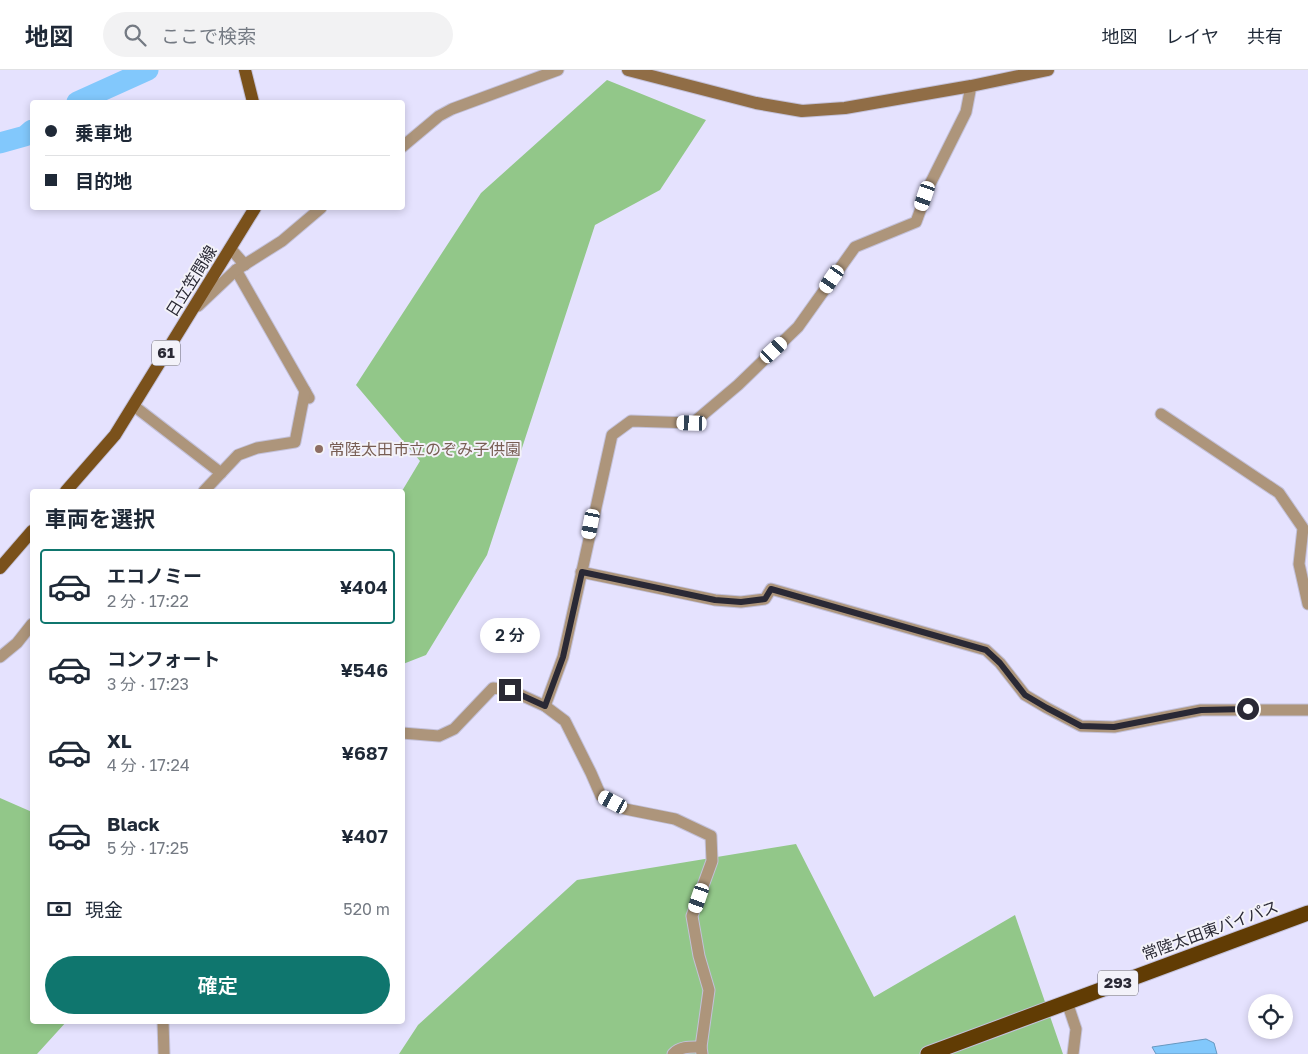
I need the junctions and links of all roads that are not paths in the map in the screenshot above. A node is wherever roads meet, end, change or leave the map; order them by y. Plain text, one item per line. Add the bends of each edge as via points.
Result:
1 (245, 70) edge
2 (558, 70) edge
3 (628, 70) edge
4 (1048, 70) edge
5 (971, 86) junction
6 (252, 100) edge
7 (405, 144) edge
8 (254, 210) edge
9 (319, 210) edge
10 (230, 248) junction
11 (241, 268) junction
12 (190, 313) junction
13 (134, 406) junction
14 (1161, 414) dead end
15 (221, 473) junction
16 (68, 489) edge
17 (206, 489) edge
18 (30, 533) edge
19 (0, 568) edge
20 (582, 572) junction
21 (1308, 604) edge
22 (30, 627) edge
23 (0, 656) edge
24 (545, 706) junction
25 (1308, 710) edge
26 (405, 733) edge
27 (1308, 913) edge
28 (1067, 1002) junction
29 (164, 1024) edge
30 (702, 1051) edge
31 (164, 1054) edge
32 (673, 1054) edge
33 (928, 1054) edge
34 (1073, 1054) edge

1 - 6 main road
2 - 7 street via 452,109
3 - 5 street via 756,103 802,111 845,108
4 - 5 street
5 - 20 street via 966,112 930,184 916,222 855,247 798,327 738,385 692,423 631,421 612,435
8 - 10 main road, 日立笠間線 / 61
9 - 11 street via 282,241
10 - 11 street
10 - 12 main road, 日立笠間線 / 61
11 - 12 street
11 - 15 street via 307,394 295,442 257,448 238,455
12 - 13 main road, 日立笠間線 / 61
13 - 15 street
13 - 16 main road, 日立笠間線 / 61 via 115,435
14 - 21 street via 1279,493 1303,528 1299,564
15 - 17 street
18 - 19 main road
20 - 24 street via 563,657
20 - 25 street via 715,600 741,602 765,599 771,589 986,650 1025,695 1081,726 1114,727 1201,710
22 - 23 street via 17,643
24 - 26 street via 510,690 492,688 454,729 438,736
24 - 30 street via 565,721 600,796 625,809 675,819 712,836 712,861 692,916 698,956 709,990
27 - 28 highway, 常陸太田東バイパス / 293
28 - 33 highway, 常陸太田東バイパス / 293
28 - 34 street via 1076,1029
29 - 31 street
30 - 32 street via 686,1047

